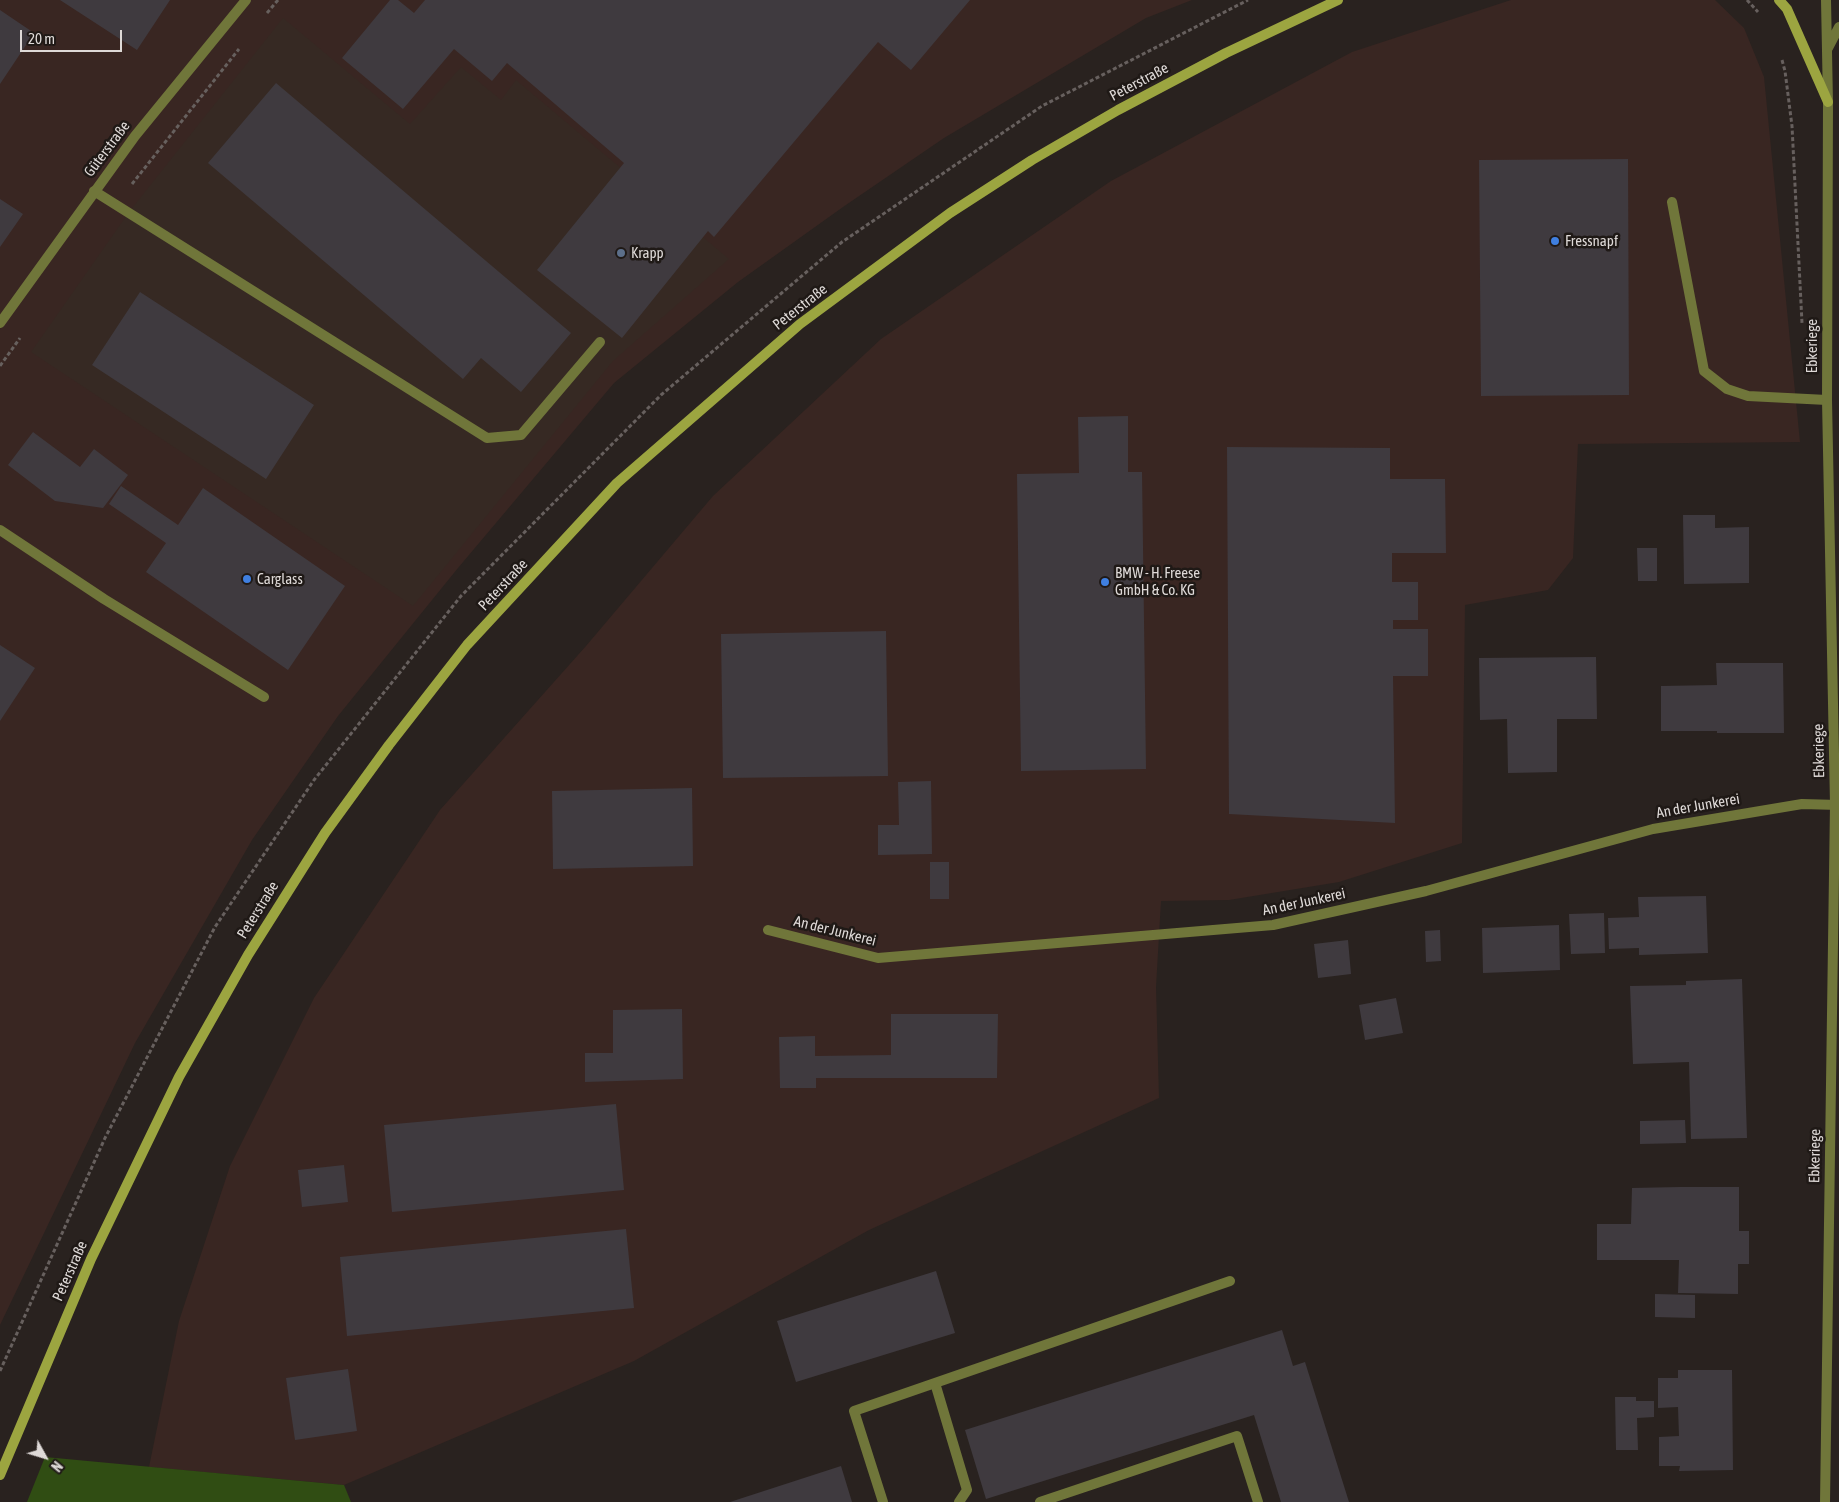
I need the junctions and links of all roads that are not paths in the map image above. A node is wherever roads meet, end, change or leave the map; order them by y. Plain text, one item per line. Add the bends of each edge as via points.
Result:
1 (246, 0) edge
2 (1338, 0) edge
3 (1779, 0) edge
4 (1826, 0) edge
5 (1839, 27) edge
6 (1826, 52) junction
7 (1828, 102) junction
8 (94, 191) junction
9 (1672, 202) dead end
10 (0, 323) edge
11 (600, 342) dead end
12 (1827, 400) junction
13 (0, 530) edge
14 (264, 697) dead end
15 (1837, 804) edge
16 (768, 930) dead end
17 (1230, 1281) dead end
18 (935, 1383) junction
19 (0, 1475) edge
20 (883, 1502) edge
21 (959, 1502) edge
22 (1040, 1502) edge
23 (1258, 1502) edge
24 (1825, 1502) edge

1 - 8 street, Güterstraße
2 - 19 main road, Peterstraße via 1226,53 1032,160 950,213 800,324 618,483 467,645 325,833 248,955 179,1076 92,1259
3 - 7 main road via 1787,9
4 - 6 street, Ebkeriege
5 - 6 street
6 - 7 street, Ebkeriege
7 - 12 street, Ebkeriege
8 - 10 street, Güterstraße
8 - 11 street via 487,438 521,435
9 - 12 street via 1704,371 1727,389 1748,396
12 - 15 street, Ebkeriege
13 - 14 street via 104,599
15 - 16 street, An der Junkerei via 1802,804 1653,829 1426,891 1273,925 878,958
15 - 24 street, Ebkeriege
17 - 18 street
18 - 20 street via 854,1411
18 - 21 street via 967,1490
22 - 23 street via 1237,1436

